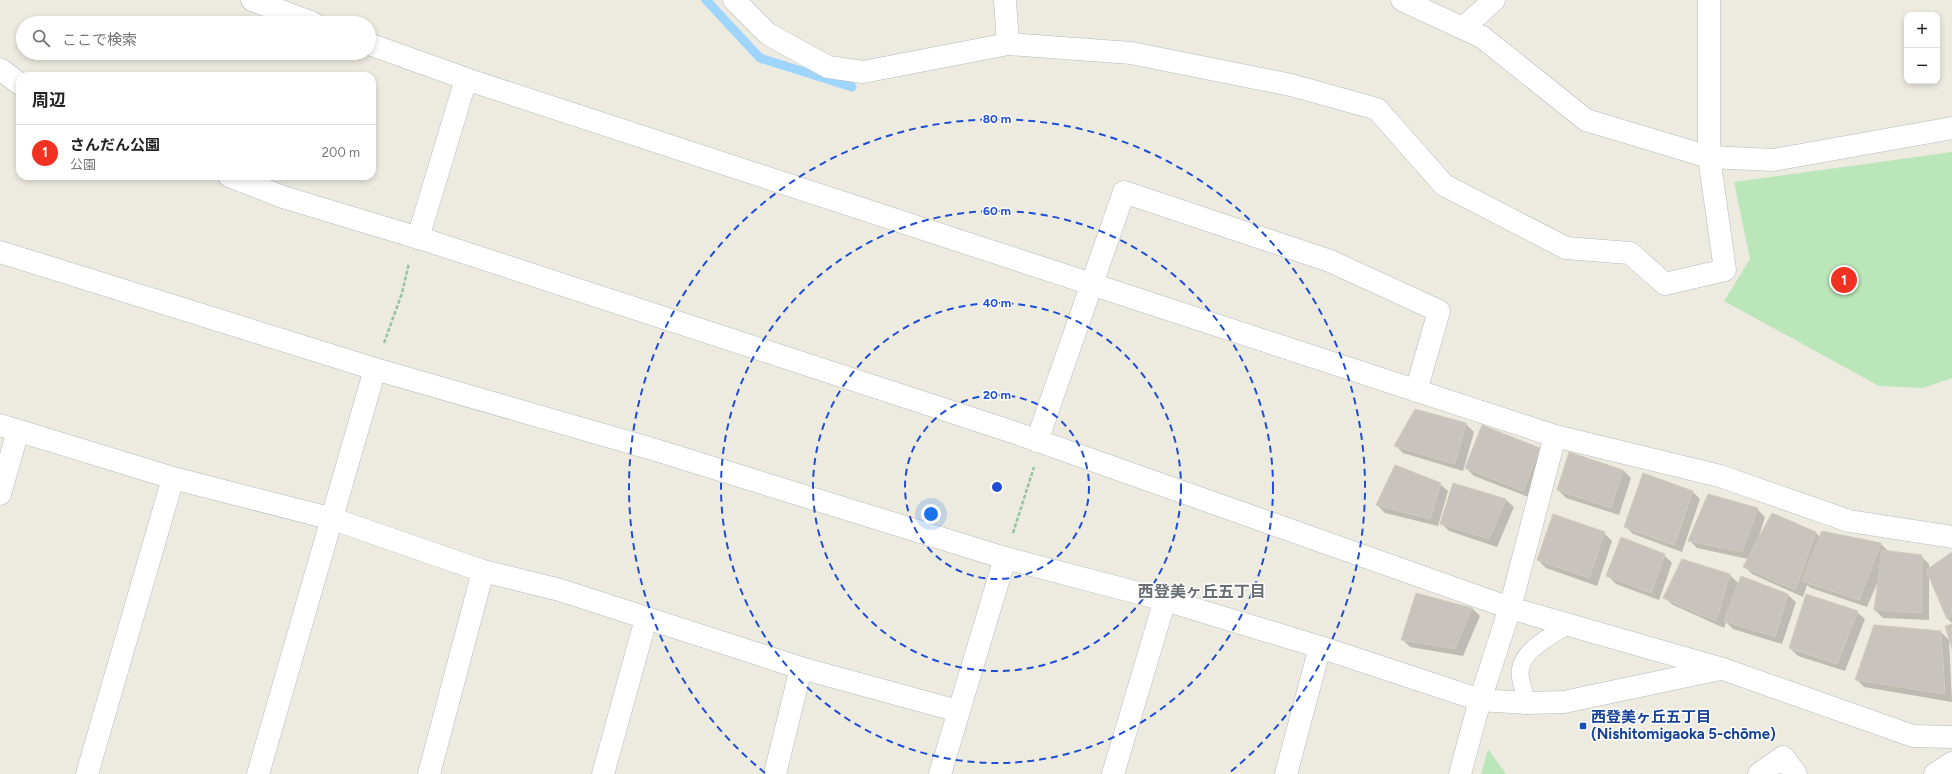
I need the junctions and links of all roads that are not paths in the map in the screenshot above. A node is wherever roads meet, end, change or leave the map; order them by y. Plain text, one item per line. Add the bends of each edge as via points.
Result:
1 (252, 0) edge
2 (734, 0) edge
3 (1005, 0) edge
4 (1402, 0) edge
5 (1494, 0) edge
6 (1709, 0) edge
7 (294, 16) edge
8 (1463, 28) junction
9 (1008, 44) junction
10 (376, 47) edge
11 (0, 69) edge
12 (466, 79) junction
13 (16, 81) edge
14 (0, 89) edge
15 (16, 93) edge
16 (1952, 128) edge
17 (1709, 157) junction
18 (239, 180) edge
19 (418, 238) junction
20 (0, 252) edge
21 (1091, 285) junction
22 (374, 369) junction
23 (1416, 391) junction
24 (9, 428) edge
25 (1555, 436) junction
26 (1036, 451) junction
27 (173, 478) junction
28 (0, 494) edge
29 (333, 519) junction
30 (1952, 537) edge
31 (1005, 558) junction
32 (483, 571) junction
33 (1165, 600) junction
34 (1510, 608) junction
35 (646, 619) junction
36 (1568, 626) junction
37 (1320, 647) junction
38 (801, 668) junction
39 (1723, 668) junction
40 (1480, 700) junction
41 (1527, 703) junction
42 (958, 711) junction
43 (1952, 737) edge
44 (1952, 763) edge
45 (87, 774) edge
46 (258, 774) edge
47 (430, 774) edge
48 (603, 774) edge
49 (776, 774) edge
50 (940, 774) edge
51 (1113, 774) edge
52 (1286, 774) edge
53 (1460, 774) edge
54 (1759, 774) edge
55 (1796, 774) edge
56 (1935, 774) edge

1 - 7 street
2 - 9 street via 768,34 828,67 863,72
3 - 9 street
4 - 8 street
5 - 8 street
6 - 17 street
8 - 17 street via 1482,37 1586,120
9 - 17 street via 1131,53 1291,85 1377,109 1444,185 1566,248 1630,253 1665,284 1725,270
10 - 12 street
11 - 13 street
12 - 19 street
12 - 21 street
14 - 15 street
16 - 17 street via 1773,160
18 - 19 street via 283,198
19 - 26 street
20 - 22 street
21 - 23 street
21 - 23 street via 1124,192 1330,261 1439,311
21 - 26 street
22 - 29 street
22 - 31 street via 649,448
23 - 25 street
24 - 27 street
24 - 28 street
25 - 30 street via 1720,476 1850,521
25 - 34 street
26 - 34 street
27 - 29 street
27 - 45 street
29 - 32 street
29 - 46 street
31 - 33 street
31 - 42 street
32 - 35 street via 560,590
32 - 47 street
33 - 37 street
33 - 51 street
34 - 36 street
34 - 40 street
35 - 38 street
35 - 48 street
36 - 39 street
36 - 41 lane via 1527,654 1520,672
37 - 40 street
37 - 52 street
38 - 42 street
38 - 49 street
39 - 41 street via 1564,702
39 - 43 street via 1914,736
40 - 41 street
40 - 53 street
42 - 50 street
44 - 56 street
54 - 55 street via 1783,757

